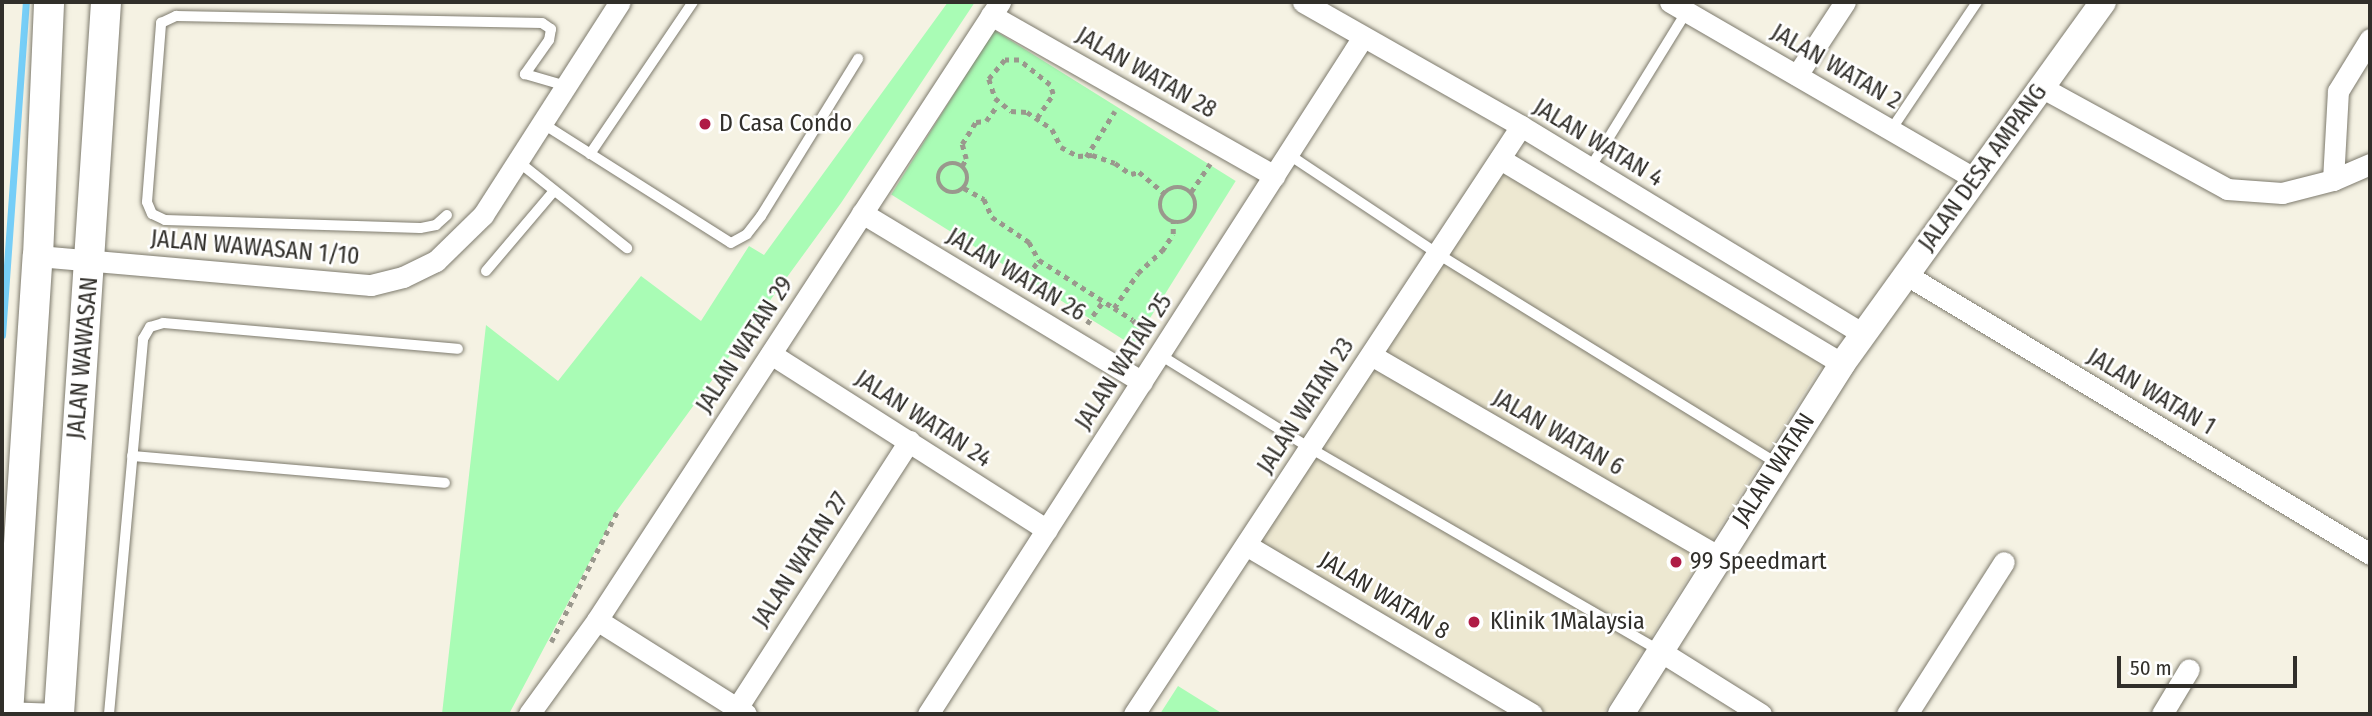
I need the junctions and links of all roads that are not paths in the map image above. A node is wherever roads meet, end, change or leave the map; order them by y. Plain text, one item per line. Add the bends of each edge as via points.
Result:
1 (49, 2) edge
2 (106, 2) edge
3 (620, 2) edge
4 (693, 2) edge
5 (1303, 2) edge
6 (1845, 2) edge
7 (1977, 2) edge
8 (2103, 2) edge
9 (1678, 7) edge
10 (996, 8) edge
11 (1363, 37) junction
12 (2370, 39) edge
13 (858, 60) dead end
14 (1797, 75) junction
15 (566, 86) junction
16 (2041, 87) junction
17 (545, 125) junction
18 (1521, 126) junction
19 (1891, 130) junction
20 (590, 154) junction
21 (1288, 154) junction
22 (1500, 159) junction
23 (520, 163) junction
24 (2370, 164) edge
25 (1590, 168) junction
26 (1274, 176) junction
27 (1975, 179) junction
28 (2333, 180) junction
29 (553, 192) junction
30 (862, 213) junction
31 (447, 215) dead end
32 (627, 248) dead end
33 (1438, 254) junction
34 (38, 256) junction
35 (92, 260) junction
36 (486, 271) dead end
37 (1905, 274) junction
38 (1863, 334) junction
39 (458, 349) dead end
40 (771, 354) junction
41 (1160, 355) junction
42 (1371, 355) junction
43 (1842, 363) junction
44 (1142, 382) junction
45 (909, 441) junction
46 (1310, 448) junction
47 (132, 456) junction
48 (1778, 464) junction
49 (445, 483) dead end
50 (1046, 530) junction
51 (1246, 545) junction
52 (2370, 554) edge
53 (1718, 556) junction
54 (2004, 562) dead end
55 (597, 620) junction
56 (1660, 651) junction
57 (6, 662) edge
58 (2189, 669) dead end
59 (742, 711) edge
60 (6, 713) edge
61 (59, 714) edge
62 (110, 714) edge
63 (529, 714) edge
64 (928, 714) edge
65 (1134, 714) edge
66 (1532, 714) edge
67 (1621, 714) edge
68 (1761, 714) edge
69 (1907, 714) edge
70 (2161, 714) edge

1 - 34 main road, JALAN WAWASAN
2 - 35 main road, JALAN WAWASAN
3 - 15 street, JALAN WAWASAN 1/10
4 - 20 lane
5 - 11 street, JALAN WATAN 4
6 - 14 street
7 - 19 lane
8 - 16 street, JALAN DESA AMPANG
9 - 14 street, JALAN WATAN 2
9 - 25 lane
10 - 26 street, JALAN WATAN 28 via 1127,92
10 - 30 street, JALAN WATAN 29
11 - 18 street, JALAN WATAN 4
11 - 21 street, JALAN WATAN 25
12 - 28 street via 2338,91
13 - 20 lane via 761,216 747,234 731,243
14 - 19 street, JALAN WATAN 2
15 - 17 street, JALAN WAWASAN 1/10
15 - 31 lane via 525,74 549,40 551,29 542,23 176,16 160,23 147,202 152,214 165,220 420,228 436,225
16 - 27 street, JALAN DESA AMPANG
16 - 28 street via 2227,189 2282,193
17 - 20 lane
17 - 23 street, JALAN WAWASAN 1/10
18 - 22 street, JALAN WATAN 23
18 - 25 street, JALAN WATAN 4
19 - 27 street, JALAN WATAN 2
21 - 26 street, JALAN WATAN 25
21 - 33 lane
22 - 33 street, JALAN WATAN 23
22 - 43 street
23 - 29 lane
23 - 35 street, JALAN WAWASAN 1/10 via 483,215 436,261 372,285
24 - 28 street
25 - 38 street, JALAN WATAN 4
26 - 41 street, JALAN WATAN 25
27 - 37 street, JALAN DESA AMPANG
29 - 32 lane
29 - 36 lane
30 - 40 street, JALAN WATAN 29
30 - 44 street, JALAN WATAN 26
33 - 42 street, JALAN WATAN 23
33 - 48 lane
34 - 35 street, JALAN WAWASAN 1/10
34 - 57 main road, JALAN WAWASAN
35 - 61 main road, JALAN WAWASAN via 71,491
37 - 38 street, JALAN DESA AMPANG
37 - 52 street, JALAN WATAN 1
38 - 43 street, JALAN WATAN
39 - 47 lane via 163,323 150,327 143,339
40 - 45 street, JALAN WATAN 24
40 - 55 street, JALAN WATAN 29
41 - 44 street, JALAN WATAN 25
41 - 46 lane
42 - 46 street, JALAN WATAN 23
42 - 53 street, JALAN WATAN 6
43 - 48 street, JALAN WATAN
44 - 50 street, JALAN WATAN 25
45 - 50 street, JALAN WATAN 24
45 - 59 street, JALAN WATAN 27
46 - 51 street, JALAN WATAN 23
46 - 56 lane
47 - 49 lane
47 - 62 lane
48 - 53 street, JALAN WATAN
50 - 64 street, JALAN WATAN 25
51 - 65 street, JALAN WATAN 23
51 - 66 street, JALAN WATAN 8
53 - 56 street, JALAN WATAN
54 - 69 street
55 - 59 street
55 - 63 street, JALAN WATAN 29
56 - 67 street, JALAN WATAN
56 - 68 street
57 - 60 main road, JALAN WAWASAN
58 - 70 street
60 - 61 street

